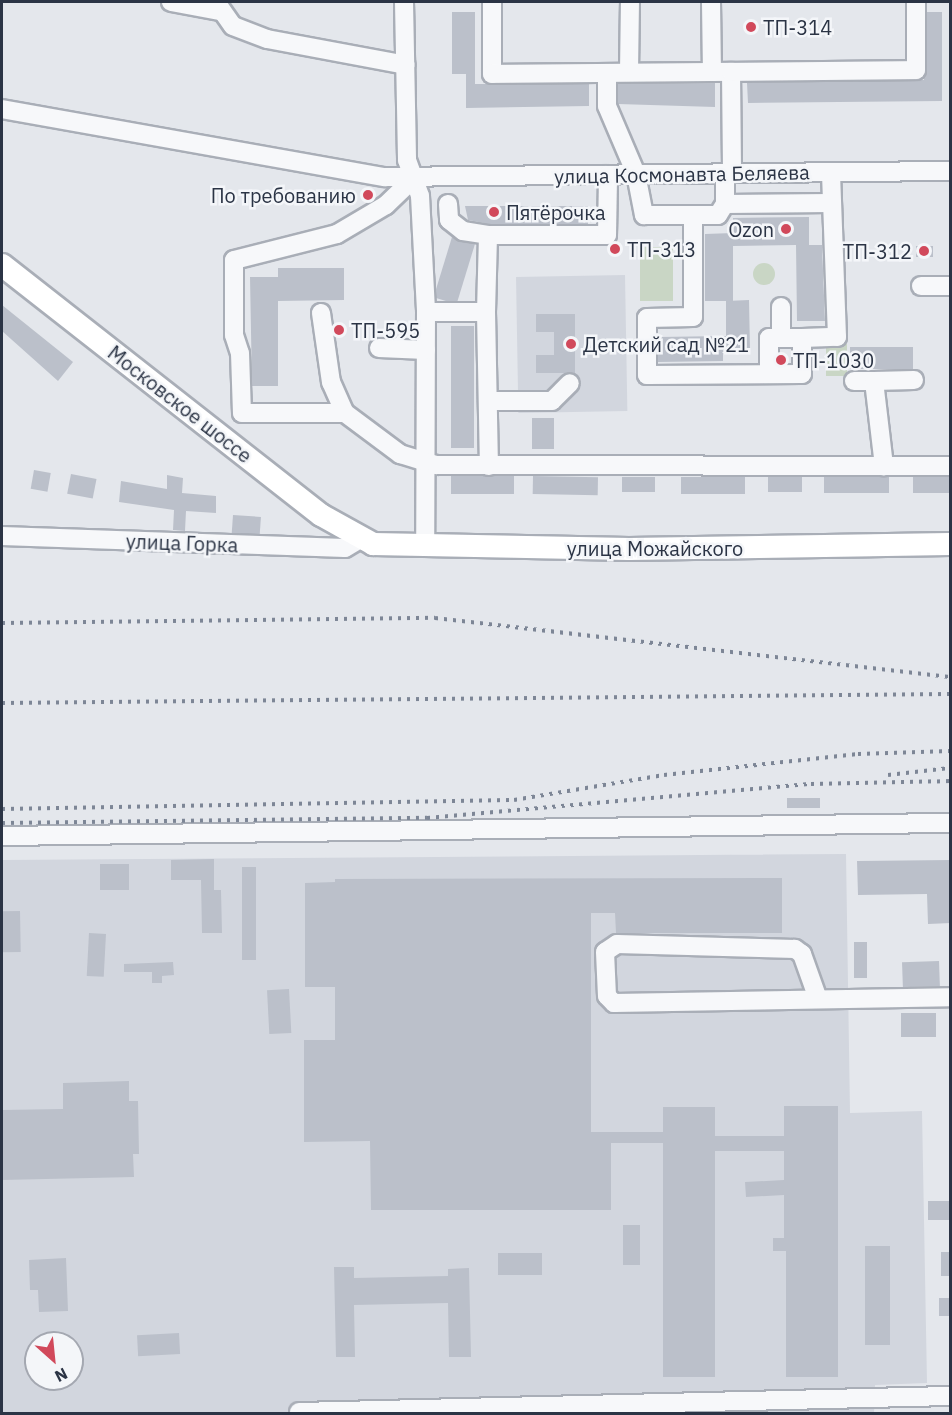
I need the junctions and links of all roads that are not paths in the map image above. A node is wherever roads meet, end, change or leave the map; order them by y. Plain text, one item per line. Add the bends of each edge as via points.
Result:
1 (171, 2) edge
2 (404, 2) edge
3 (492, 2) edge
4 (630, 2) edge
5 (711, 2) edge
6 (916, 2) edge
7 (218, 6) edge
8 (406, 65) junction
9 (629, 72) junction
10 (712, 72) junction
11 (731, 72) junction
12 (607, 73) junction
13 (2, 109) edge
14 (951, 171) edge
15 (831, 172) junction
16 (728, 173) junction
17 (608, 174) junction
18 (636, 174) junction
19 (414, 178) junction
20 (831, 203) junction
21 (448, 204) dead end
22 (725, 204) junction
23 (693, 215) junction
24 (488, 235) junction
25 (2, 265) edge
26 (921, 286) dead end
27 (951, 286) edge
28 (781, 307) dead end
29 (426, 312) junction
30 (486, 312) junction
31 (321, 313) dead end
32 (781, 338) junction
33 (802, 338) junction
34 (379, 348) dead end
35 (426, 350) junction
36 (770, 374) junction
37 (914, 380) dead end
38 (854, 381) dead end
39 (874, 381) junction
40 (570, 382) dead end
41 (488, 402) junction
42 (345, 413) junction
43 (426, 464) junction
44 (489, 466) junction
45 (884, 466) junction
46 (951, 466) edge
47 (2, 536) edge
48 (360, 539) junction
49 (951, 544) edge
50 (425, 547) junction
51 (951, 823) edge
52 (2, 836) edge
53 (951, 997) edge
54 (818, 999) junction
55 (951, 1396) edge
56 (299, 1412) dead end

1 - 7 street
2 - 8 street
3 - 12 street via 492,74
4 - 9 street
5 - 10 street
6 - 11 street via 916,70
7 - 8 street via 233,26 267,39
8 - 19 street via 407,160
9 - 10 street
9 - 12 street
10 - 11 street
11 - 16 street
12 - 18 street via 607,106
13 - 19 street via 313,168
14 - 15 street, улица Космонавта Беляева
15 - 16 street, улица Космонавта Беляева
15 - 20 street
16 - 18 street, улица Космонавта Беляева
16 - 22 street
17 - 18 street, улица Космонавта Беляева
17 - 19 street, улица Космонавта Беляева
17 - 24 street via 607,235
18 - 23 street via 644,215
19 - 29 street via 420,196
19 - 42 street via 386,205 337,234 234,260 234,335 240,353 242,413
20 - 22 street
20 - 33 street via 831,232 837,244 837,338
21 - 24 street via 448,220
22 - 23 street via 718,215
23 - 36 street via 693,317 647,318 647,375
24 - 30 street
25 - 48 main road, Московское шоссе via 321,515
26 - 27 street
28 - 32 street
29 - 30 street
29 - 35 street
30 - 41 street
31 - 42 street via 331,382
32 - 33 street
32 - 36 street via 769,338
33 - 36 street via 802,374
34 - 35 street
35 - 43 street
37 - 39 street
38 - 39 street
39 - 45 street
40 - 41 street via 552,401
41 - 44 street
42 - 43 street via 400,454
43 - 44 street
43 - 50 street
44 - 45 street
45 - 46 street
47 - 48 street, улица Горка via 345,548
48 - 50 main road, улица Можайского
49 - 50 main road, улица Можайского
51 - 52 street
53 - 54 street
54 - 54 street via 614,1003 607,996 605,952 617,944 795,949 802,954
55 - 56 street

